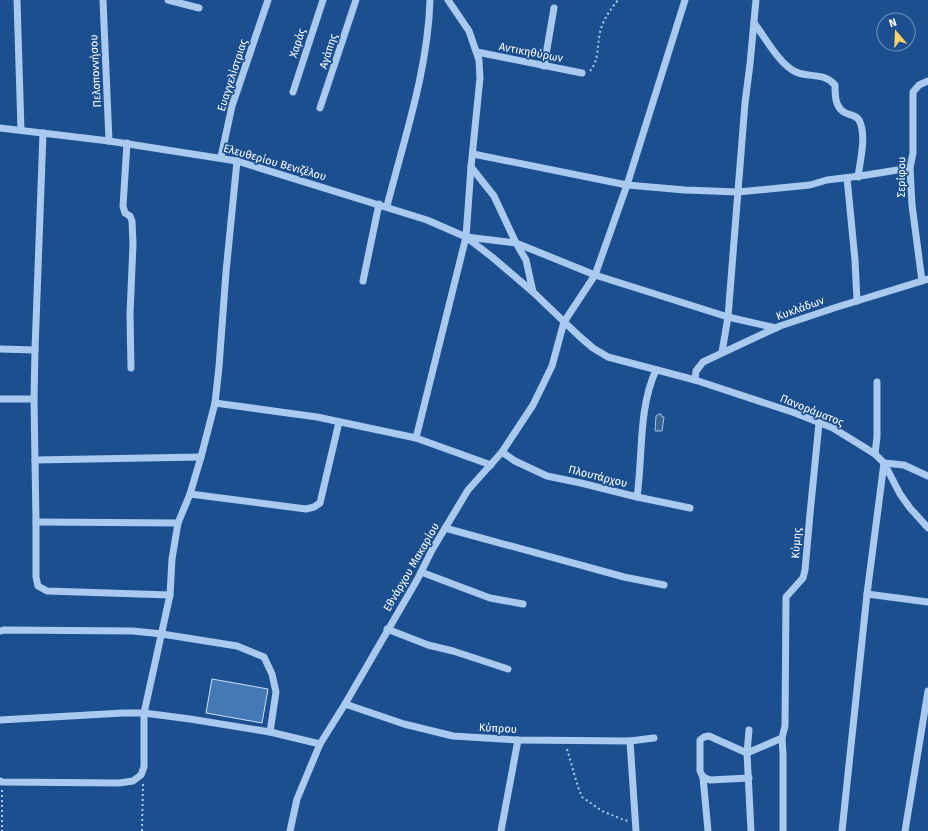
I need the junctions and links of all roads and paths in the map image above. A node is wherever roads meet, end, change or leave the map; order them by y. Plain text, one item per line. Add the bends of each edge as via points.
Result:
1 (17, 0) edge
2 (103, 0) edge
3 (168, 0) edge
4 (268, 0) edge
5 (323, 0) edge
6 (356, 0) edge
7 (430, 0) edge
8 (448, 0) edge
9 (618, 0) edge
10 (685, 0) edge
11 (756, 0) edge
12 (199, 8) dead end
13 (554, 8) dead end
14 (754, 23) junction
15 (477, 52) junction
16 (544, 66) junction
17 (582, 73) joint
18 (928, 81) edge
19 (293, 92) dead end
20 (320, 108) dead end
21 (0, 128) edge
22 (21, 130) junction
23 (43, 133) junction
24 (109, 141) junction
25 (126, 143) junction
26 (473, 154) junction
27 (221, 158) junction
28 (237, 161) junction
29 (471, 167) junction
30 (910, 168) junction
31 (858, 177) junction
32 (847, 178) junction
33 (627, 185) junction
34 (738, 192) junction
35 (379, 204) junction
36 (386, 206) junction
37 (466, 237) junction
38 (516, 243) junction
39 (595, 275) junction
40 (925, 280) edge
41 (363, 281) dead end
42 (532, 292) junction
43 (857, 301) junction
44 (728, 317) junction
45 (564, 322) junction
46 (776, 328) junction
47 (0, 349) edge
48 (35, 350) junction
49 (722, 352) junction
50 (131, 368) dead end
51 (656, 370) junction
52 (694, 380) junction
53 (877, 382) dead end
54 (34, 398) junction
55 (0, 399) edge
56 (215, 404) junction
57 (339, 422) junction
58 (819, 423) junction
59 (416, 438) junction
60 (502, 452) junction
61 (875, 454) junction
62 (201, 457) junction
63 (35, 460) junction
64 (884, 463) junction
65 (491, 465) junction
66 (928, 476) edge
67 (190, 494) junction
68 (637, 498) junction
69 (690, 508) dead end
70 (36, 522) junction
71 (178, 523) junction
72 (445, 528) junction
73 (928, 528) edge
74 (421, 572) junction
75 (664, 585) dead end
76 (867, 594) junction
77 (170, 595) junction
78 (928, 602) edge
79 (523, 604) dead end
80 (387, 629) junction
81 (0, 631) edge
82 (162, 634) junction
83 (508, 669) dead end
84 (928, 691) edge
85 (345, 704) junction
86 (144, 713) junction
87 (0, 720) edge
88 (749, 730) dead end
89 (270, 732) junction
90 (654, 738) dead end
91 (782, 738) junction
92 (518, 740) junction
93 (563, 740) junction
94 (630, 741) junction
95 (320, 744) junction
96 (747, 753) junction
97 (141, 775) junction
98 (703, 777) junction
99 (749, 778) junction
100 (1, 782) edge
101 (636, 822) junction
102 (2, 831) edge
103 (142, 831) edge
104 (290, 831) edge
105 (501, 831) edge
106 (636, 831) edge
107 (708, 831) edge
108 (751, 831) edge
109 (783, 831) edge
110 (842, 831) edge
111 (905, 831) edge

1 - 22 street
2 - 24 street, Πελοποννήσου
3 - 12 street
4 - 27 street, Ευαγγελίστριας via 232,106
5 - 19 street, Χαράς
6 - 20 street, Αγάπης
7 - 36 street via 423,62
8 - 15 street via 469,30
9 - 17 path via 608,11 600,31 596,65 590,72
10 - 33 street, Εθνάρχου Μακαρίου
11 - 14 street
13 - 16 street
14 - 31 street via 784,64 796,72 830,79 836,85 835,97 838,105 843,112 859,120 862,133
14 - 34 street
15 - 16 street, Αντικηθύρων
15 - 26 street via 480,78
16 - 17 street, Αντικηθύρων
18 - 30 street, Σερίφου via 919,85 913,92 913,153
21 - 22 street, Ελευθερίου Βενιζέλου
22 - 23 street, Ελευθερίου Βενιζέλου
23 - 24 street, Ελευθερίου Βενιζέλου
23 - 48 street
24 - 25 street, Ελευθερίου Βενιζέλου
25 - 27 street, Ελευθερίου Βενιζέλου
25 - 50 street via 123,206 132,221 133,244
26 - 29 street
26 - 33 street
27 - 28 street, Ελευθερίου Βενιζέλου
28 - 35 street, Ελευθερίου Βενιζέλου
28 - 56 street
29 - 37 street
29 - 38 street via 494,196
30 - 31 street
30 - 40 street, Σερίφου via 912,204
31 - 32 street
32 - 34 street
32 - 43 street
33 - 34 street
33 - 39 street, Εθνάρχου Μακαρίου
34 - 44 street
35 - 36 street, Ελευθερίου Βενιζέλου
35 - 41 street
36 - 37 street, Ελευθερίου Βενιζέλου
37 - 38 street
37 - 42 street, Πανοράματος
37 - 59 street
38 - 39 street
38 - 42 street via 526,260
39 - 44 street
39 - 45 street, Εθνάρχου Μακαρίου
40 - 43 street, Κυκλάδων
42 - 45 street, Πανοράματος
43 - 46 street, Κυκλάδων
44 - 46 street
44 - 49 street
45 - 51 street, Πανοράματος via 593,348 608,357
45 - 60 street, Εθνάρχου Μακαρίου via 552,366 533,405
46 - 49 street, Κυκλάδων
47 - 48 street
48 - 54 street
49 - 52 street, Κυκλάδων via 699,366
51 - 52 street, Πανοράματος
51 - 68 street, Πλουτάρχου via 647,398
52 - 58 street, Πανοράματος
53 - 61 street
54 - 55 street
54 - 63 street
56 - 57 street
56 - 62 street
57 - 59 street
57 - 67 street via 320,502 314,507 306,509
58 - 61 street, Πανοράματος via 833,428
58 - 91 street, Κύμης via 806,570 803,578 786,597 785,726
59 - 65 street
60 - 65 street, Εθνάρχου Μακαρίου
60 - 68 street, Πλουτάρχου via 547,476
61 - 64 street, Πανοράματος
62 - 63 street
62 - 67 street
63 - 70 street
64 - 66 street via 904,465
64 - 73 street, Πανοράματος via 904,498
64 - 76 street
65 - 72 street, Εθνάρχου Μακαρίου via 468,490
67 - 71 street
68 - 69 street
70 - 71 street
70 - 77 street via 36,577 38,586 47,591
71 - 77 street
72 - 74 street, Εθνάρχου Μακαρίου
72 - 75 street via 616,575
74 - 79 street via 490,598
74 - 80 street, Εθνάρχου Μακαρίου
76 - 78 street
76 - 110 street
77 - 82 street
80 - 83 street via 428,645
80 - 85 street, Εθνάρχου Μακαρίου
81 - 82 street via 133,631
82 - 86 street
82 - 89 street via 237,646 264,657 272,674 276,692
84 - 111 street
85 - 92 street, Κύπρου via 404,724 453,736
85 - 95 street, Εθνάρχου Μακαρίου
86 - 87 street
86 - 89 street
86 - 97 street via 144,767
88 - 96 street
89 - 95 street
90 - 94 street, Κύπρου
91 - 96 street
91 - 109 street, Κύμης
92 - 93 street, Κύπρου
92 - 105 street
93 - 94 street, Κύπρου
93 - 101 path via 582,797 602,811
94 - 101 street
95 - 104 street, Εθνάρχου Μακαρίου via 297,799
96 - 98 street via 709,736 704,737 699,745 700,771
96 - 99 street
97 - 100 street via 132,781 120,783
97 - 103 path
98 - 99 street via 710,780
98 - 107 street
99 - 108 street
100 - 102 path
101 - 106 street

